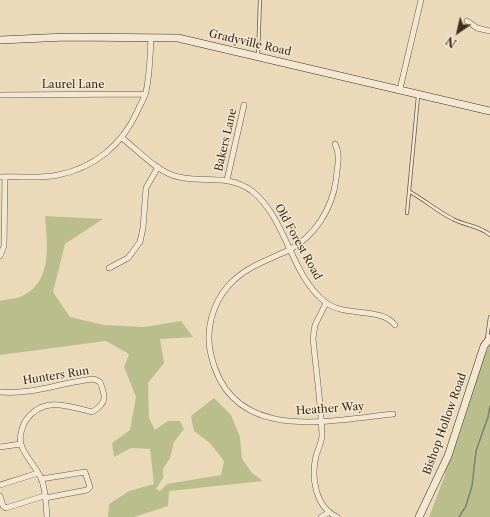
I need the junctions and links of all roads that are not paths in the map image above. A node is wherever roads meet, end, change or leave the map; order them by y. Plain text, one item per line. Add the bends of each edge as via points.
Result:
1 (260, 0) edge
2 (421, 0) edge
3 (467, 21) dead end
4 (490, 31) edge
5 (151, 38) junction
6 (0, 40) edge
7 (258, 56) junction
8 (400, 89) junction
9 (146, 94) junction
10 (419, 94) junction
11 (0, 95) edge
12 (244, 105) dead end
13 (490, 111) edge
14 (122, 138) junction
15 (335, 144) dead end
16 (158, 167) junction
17 (2, 177) edge
18 (227, 180) junction
19 (410, 192) junction
20 (407, 213) dead end
21 (490, 235) edge
22 (290, 249) junction
23 (0, 256) edge
24 (109, 268) dead end
25 (326, 303) junction
26 (490, 316) edge
27 (395, 325) dead end
28 (488, 340) edge
29 (0, 392) edge
30 (393, 414) dead end
31 (321, 422) junction
32 (21, 444) junction
33 (0, 447) edge
34 (38, 472) junction
35 (42, 479) junction
36 (0, 485) edge
37 (0, 496) edge
38 (45, 497) junction
39 (328, 513) junction
40 (47, 517) edge
41 (321, 517) edge
42 (337, 517) edge
43 (419, 517) edge

1 - 7 lane
2 - 8 street
3 - 4 street via 476,28
5 - 6 street, Gradyville Road via 66,37
5 - 7 street, Gradyville Road via 178,38
5 - 9 street
7 - 8 street, Gradyville Road
8 - 10 street, Gradyville Road
9 - 11 street, Laurel Lane
9 - 14 street via 132,124
10 - 13 street, Gradyville Road
10 - 19 lane
12 - 18 street, Bakers Lane
14 - 16 street, Old Forest Road
14 - 17 street via 100,158 76,170 56,176
15 - 22 street, Heather Way via 339,156 330,204 313,230
16 - 18 street, Old Forest Road via 180,178
16 - 24 street via 146,188 140,242 128,258
17 - 23 street via 4,246
18 - 22 street, Old Forest Road via 242,185 262,200
19 - 20 lane
19 - 21 lane via 455,221 484,230
22 - 25 street, Old Forest Road via 314,291
22 - 31 street, Heather Way via 246,270 229,285 217,304 210,323 208,345 219,378 229,393 246,409 264,418 285,422
25 - 27 street, Old Forest Road via 348,312 388,318
25 - 31 street via 315,325 313,338
26 - 28 lane
28 - 43 street, Bishop Hollow Road via 448,456
29 - 32 street, Hunters Run via 46,389 94,379 100,382 104,390 102,406 92,412 64,405 50,404 40,407 23,425
30 - 31 street, Heather Way
31 - 39 street via 322,438 314,464 314,479 318,498
32 - 33 street
32 - 34 street
34 - 35 street
34 - 36 street
35 - 38 street
35 - 38 street via 85,472 90,487 87,490
37 - 38 street via 6,508
38 - 40 street
39 - 41 street
39 - 42 street

